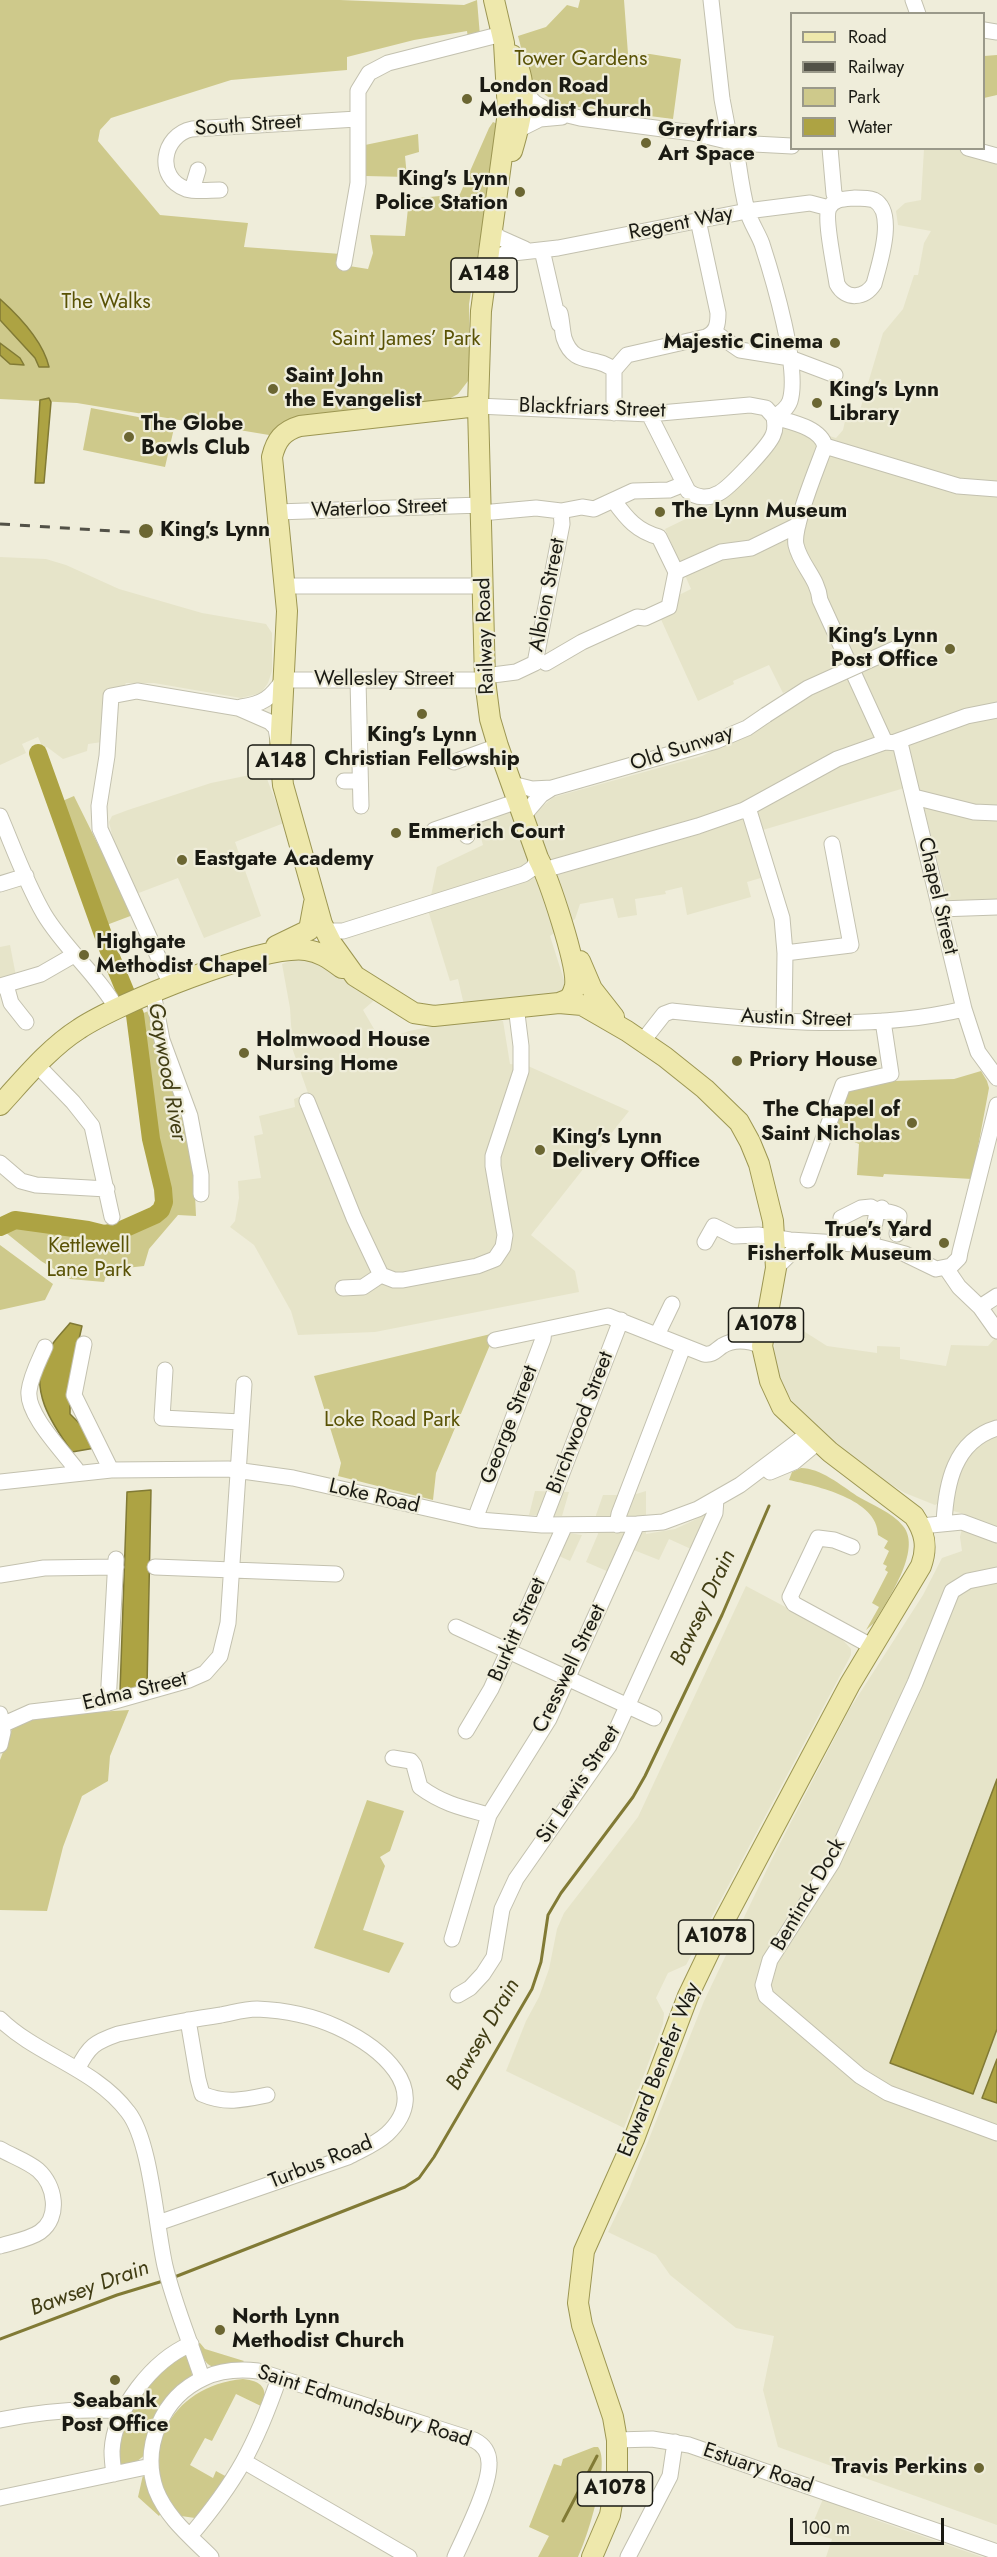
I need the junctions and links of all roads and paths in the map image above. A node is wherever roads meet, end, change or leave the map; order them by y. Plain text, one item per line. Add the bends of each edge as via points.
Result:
1 (494, 0) edge
2 (711, 0) edge
3 (503, 39) junction
4 (522, 90) junction
5 (723, 100) junction
6 (580, 118) junction
7 (357, 119) junction
8 (518, 130) junction
9 (693, 133) junction
10 (732, 142) junction
11 (790, 146) edge
12 (830, 150) edge
13 (975, 150) edge
14 (997, 156) edge
15 (198, 170) dead end
16 (192, 190) junction
17 (220, 190) dead end
18 (497, 195) junction
19 (834, 204) junction
20 (747, 211) junction
21 (698, 219) junction
22 (491, 226) junction
23 (538, 251) junction
24 (349, 253) dead end
25 (486, 261) junction
26 (560, 314) dead end
27 (714, 332) junction
28 (563, 335) junction
29 (481, 356) junction
30 (790, 358) junction
31 (614, 370) junction
32 (835, 375) dead end
33 (478, 406) junction
34 (426, 410) junction
35 (614, 413) junction
36 (649, 414) junction
37 (774, 417) junction
38 (825, 446) junction
39 (684, 484) junction
40 (997, 489) edge
41 (614, 501) junction
42 (481, 509) junction
43 (561, 511) junction
44 (277, 512) junction
45 (798, 525) junction
46 (778, 536) junction
47 (796, 544) junction
48 (676, 572) junction
49 (285, 586) junction
50 (484, 586) junction
51 (902, 646) dead end
52 (540, 663) junction
53 (485, 678) junction
54 (283, 680) junction
55 (358, 680) junction
56 (238, 708) junction
57 (997, 710) edge
58 (890, 742) junction
59 (498, 746) junction
60 (280, 752) junction
61 (454, 762) dead end
62 (552, 788) junction
63 (914, 797) junction
64 (517, 800) junction
65 (361, 807) dead end
66 (744, 810) junction
67 (997, 813) edge
68 (0, 816) edge
69 (461, 820) junction
70 (434, 830) dead end
71 (467, 836) dead end
72 (832, 844) dead end
73 (541, 864) junction
74 (26, 876) junction
75 (0, 884) edge
76 (314, 892) junction
77 (997, 906) edge
78 (939, 909) junction
79 (325, 931) junction
80 (564, 932) junction
81 (785, 953) junction
82 (74, 955) junction
83 (252, 958) junction
84 (355, 976) junction
85 (3, 985) edge
86 (162, 989) junction
87 (559, 1003) junction
88 (516, 1006) junction
89 (117, 1009) junction
90 (964, 1009) junction
91 (784, 1020) junction
92 (883, 1021) junction
93 (26, 1022) dead end
94 (635, 1036) junction
95 (991, 1057) edge
96 (37, 1065) junction
97 (997, 1077) edge
98 (307, 1101) dead end
99 (0, 1105) edge
100 (997, 1106) edge
101 (0, 1163) edge
102 (808, 1180) dead end
103 (107, 1190) junction
104 (201, 1194) dead end
105 (879, 1210) junction
106 (112, 1217) dead end
107 (841, 1218) dead end
108 (897, 1234) dead end
109 (776, 1237) junction
110 (705, 1242) dead end
111 (830, 1243) junction
112 (871, 1245) junction
113 (776, 1268) junction
114 (946, 1268) junction
115 (381, 1275) junction
116 (343, 1288) dead end
117 (997, 1296) edge
118 (672, 1304) dead end
119 (980, 1307) junction
120 (621, 1320) junction
121 (544, 1330) junction
122 (997, 1331) edge
123 (657, 1335) junction
124 (495, 1340) dead end
125 (84, 1344) dead end
126 (762, 1346) junction
127 (45, 1347) dead end
128 (683, 1347) junction
129 (165, 1370) dead end
130 (244, 1384) dead end
131 (241, 1422) junction
132 (997, 1428) edge
133 (808, 1442) junction
134 (111, 1470) junction
135 (237, 1470) junction
136 (79, 1473) junction
137 (0, 1482) edge
138 (716, 1498) junction
139 (475, 1519) junction
140 (944, 1523) junction
141 (637, 1524) junction
142 (542, 1525) junction
143 (565, 1525) junction
144 (617, 1525) junction
145 (921, 1526) junction
146 (997, 1535) edge
147 (852, 1547) dead end
148 (155, 1567) dead end
149 (231, 1569) junction
150 (336, 1574) dead end
151 (0, 1575) edge
152 (997, 1575) edge
153 (456, 1627) dead end
154 (873, 1647) junction
155 (509, 1651) junction
156 (568, 1678) junction
157 (108, 1703) junction
158 (627, 1706) junction
159 (654, 1718) dead end
160 (1, 1720) edge
161 (466, 1731) dead end
162 (0, 1745) edge
163 (393, 1758) dead end
164 (459, 1801) dead end
165 (491, 1812) junction
166 (452, 1939) dead end
167 (468, 1994) dead end
168 (0, 2019) edge
169 (188, 2020) junction
170 (78, 2068) junction
171 (267, 2095) dead end
172 (997, 2133) edge
173 (0, 2149) edge
174 (158, 2223) junction
175 (0, 2246) edge
176 (191, 2344) junction
177 (202, 2378) junction
178 (279, 2378) junction
179 (123, 2411) junction
180 (0, 2420) edge
181 (617, 2440) junction
182 (675, 2442) junction
183 (245, 2462) junction
184 (151, 2466) junction
185 (114, 2474) junction
186 (0, 2498) edge
187 (190, 2536) junction
188 (997, 2552) edge
189 (212, 2557) edge
190 (409, 2557) edge
191 (455, 2557) edge
192 (592, 2557) edge
193 (628, 2557) edge

1 - 3 main road, A148
2 - 5 street
3 - 4 main road, A148 via 514,59
3 - 7 street via 409,57 377,68 360,86
3 - 18 main road, A148 via 508,112
4 - 6 street via 547,110
4 - 8 main road, A148
5 - 9 street via 714,129
5 - 10 street
6 - 8 street via 540,119
6 - 9 street
7 - 16 street, South Street via 186,131 172,141 165,159 172,179
7 - 24 street via 358,183
8 - 18 main road, A148
9 - 10 street
10 - 11 street
10 - 20 street
12 - 19 street
13 - 14 street
15 - 16 street, South Street
16 - 17 street
18 - 22 main road, A148
19 - 19 street, Regent Way via 827,220 837,284 846,294 863,294 874,284 885,233 884,214 874,200
19 - 20 street, Regent Way
20 - 21 street, Regent Way
20 - 30 street via 779,302
21 - 23 street, Regent Way
21 - 27 street via 717,313
22 - 23 street via 507,243
22 - 25 main road, A148
23 - 25 street, Regent Way via 504,254
23 - 28 street
25 - 29 main road, A148
26 - 28 street
27 - 30 street via 740,350
27 - 31 street via 633,352
28 - 31 street via 578,358 602,362
29 - 33 main road, A148
29 - 34 main road, A148 via 461,396
30 - 32 street
30 - 37 street via 789,402
31 - 35 street
33 - 34 main road, A148
33 - 35 street, Blackfriars Street
33 - 42 main road, Railway Road / A148
34 - 44 main road, A148 via 289,429 279,437 272,457
35 - 36 street, Blackfriars Street
36 - 37 street, Blackfriars Street via 750,405 766,408
36 - 39 street
37 - 38 street, Blackfriars Street via 818,434
37 - 39 street via 773,438 728,487 718,494 699,497
38 - 40 street via 958,486
38 - 45 street
39 - 41 street, Waterloo Street via 669,490 633,491
41 - 43 street, Waterloo Street via 594,509
41 - 48 street via 643,533 659,537
42 - 43 street, Waterloo Street
42 - 44 street, Waterloo Street
42 - 50 main road, Railway Road / A148
43 - 52 street, Albion Street
44 - 49 main road, A148
45 - 46 street
45 - 47 street
46 - 47 street
46 - 48 street via 751,548 721,552
47 - 58 street, Chapel Street
48 - 52 street via 669,607 645,618 637,617
49 - 50 street
49 - 54 main road, A148
50 - 53 main road, Railway Road / A148
51 - 62 street, Old Sunway, bridge via 808,688 747,728 716,741
52 - 53 street, Albion Street
53 - 55 street, Wellesley Street
53 - 59 main road, Railway Road / A148
54 - 55 street, Wellesley Street
54 - 56 street via 267,700
54 - 60 main road, A148
55 - 65 street via 352,781
56 - 60 street via 276,728
56 - 86 street via 137,691 111,696 98,820
57 - 58 street
58 - 63 street, Chapel Street via 901,747
58 - 66 street via 837,759
59 - 61 street
59 - 64 main road, Railway Road / A148
60 - 76 main road, A148 via 283,785
62 - 64 street, Old Sunway via 541,795
62 - 64 street, Old Sunway via 532,789
63 - 67 street via 974,812
63 - 78 street, Chapel Street
64 - 69 street
64 - 73 main road, Railway Road / A148
66 - 73 street via 698,826
66 - 81 street via 750,814 770,853
68 - 74 street
69 - 70 street
69 - 71 street
72 - 81 street via 851,945
73 - 79 street via 524,874 343,931
73 - 80 main road, A148
74 - 75 street
74 - 82 street via 44,914
76 - 79 main road, A148
76 - 83 main road, A148 via 309,930
77 - 78 street
78 - 90 street, Chapel Street
79 - 84 main road, A148
80 - 87 main road, A148 via 575,984 569,999
80 - 94 main road via 592,989
81 - 91 street
82 - 85 street via 41,974
82 - 89 street via 105,987
83 - 84 main road, A148 via 292,949 314,951
83 - 86 main road, A148
84 - 88 main road, A148 via 414,1013
85 - 93 street
86 - 89 main road, A148
86 - 104 street via 162,1040 190,1116
87 - 88 main road, A148
87 - 94 main road, A1078 via 589,1008
88 - 115 street via 521,1071 493,1156 506,1235 503,1247 495,1259 477,1266 403,1280
89 - 96 main road, A148 via 78,1029
90 - 92 street, Austin Street
90 - 95 street, Chapel Street via 978,1052
91 - 92 street, Austin Street
91 - 94 street, Austin Street via 672,1011
92 - 102 street via 891,1074 843,1085
94 - 109 main road, A1078 via 705,1089 739,1122 759,1164
95 - 97 street, Chapel Street
96 - 99 main road, A148
96 - 103 street via 92,1126
98 - 115 street
100 - 114 street via 960,1252 955,1263
101 - 103 street via 21,1181 36,1185
103 - 106 street
105 - 107 street via 861,1208
105 - 108 street via 899,1216
105 - 112 street
109 - 110 street via 729,1235 718,1219
109 - 111 street
109 - 113 main road, A1078
111 - 112 street
111 - 113 street via 796,1250
112 - 114 street via 905,1254 930,1268
113 - 126 main road, A1078
114 - 119 street
115 - 116 street via 363,1287
117 - 119 street
118 - 123 street
119 - 122 street
120 - 121 street via 604,1316
120 - 123 street
120 - 142 street, Birchwood Street
121 - 124 street
121 - 139 street, George Street
123 - 128 street
125 - 134 street via 74,1395
126 - 128 street via 740,1341 708,1355
126 - 133 main road, A1078 via 770,1381 782,1407
127 - 136 street via 29,1391 31,1409
128 - 144 street
129 - 131 street via 162,1418
130 - 131 street, Edma Street
131 - 135 street, Edma Street
132 - 140 street via 962,1452 949,1478
133 - 138 street, Loke Road via 794,1462
133 - 145 main road, A1078 via 905,1508
134 - 135 street, Loke Road
134 - 136 street, Loke Road
135 - 139 street, Loke Road via 293,1478
135 - 149 street, Edma Street
136 - 137 street, Loke Road
138 - 141 street, Loke Road via 677,1518
138 - 158 street, Sir Lewis Street via 715,1513
139 - 142 street, Loke Road
140 - 145 street
140 - 146 street via 962,1522
141 - 144 street, Loke Road
141 - 156 street, Cresswell Street
142 - 143 street, Loke Road
143 - 144 street, Loke Road
143 - 155 street, Burkitt Street
145 - 154 main road, Edward Benefer Way / A1078 via 925,1556
147 - 154 street via 815,1532 791,1600
148 - 149 street
149 - 150 street
149 - 157 street, Edma Street via 228,1623 220,1656 205,1673
151 - 157 street via 116,1563
152 - 172 street, Bentinck Dock via 968,1581 952,1591 911,1693 832,1863 770,1960 763,1985 766,1996 860,2076 888,2093
153 - 155 street
154 - 181 main road, Edward Benefer Way / A1078 via 805,1767 708,1954 584,2251 578,2303
155 - 156 street
155 - 161 street, Burkitt Street
156 - 158 street
156 - 165 street, Cresswell Street via 549,1719
157 - 160 street, Edma Street via 31,1712
158 - 159 street
158 - 167 street, Sir Lewis Street via 609,1746 516,1879 502,1909 494,1957
160 - 162 street
163 - 165 street via 411,1761 420,1787 430,1795 446,1803
164 - 165 street
165 - 166 street, Cresswell Street
168 - 170 street via 12,2031
169 - 170 street, Turbus Road via 97,2041
169 - 171 street via 202,2094 237,2102
169 - 174 street, Turbus Road via 255,2009 294,2014 335,2026 361,2040 391,2064 403,2082 406,2100 404,2111 388,2133 348,2157
170 - 174 street via 130,2113 141,2138
173 - 175 street via 32,2165 46,2178 54,2210 47,2226 38,2234
174 - 176 street via 165,2266
176 - 177 street
176 - 179 street via 157,2364
177 - 178 street, Saint Edmundsbury Road via 243,2370
177 - 184 street, Saint Edmundsbury Road via 178,2396 162,2416 154,2437
178 - 183 street
178 - 191 street, Saint Edmundsbury Road via 474,2440 485,2447 487,2475
179 - 180 street via 58,2410
179 - 185 street via 112,2450
181 - 182 street, Estuary Road
181 - 192 main road, Edward Benefer Way / A1078 via 617,2473 610,2515
182 - 188 street, Estuary Road
182 - 193 street via 670,2476
183 - 187 street
183 - 190 street
184 - 185 street
184 - 187 street, Saint Edmundsbury Road via 156,2490 170,2516
185 - 186 street
187 - 189 street, Saint Edmundsbury Road

